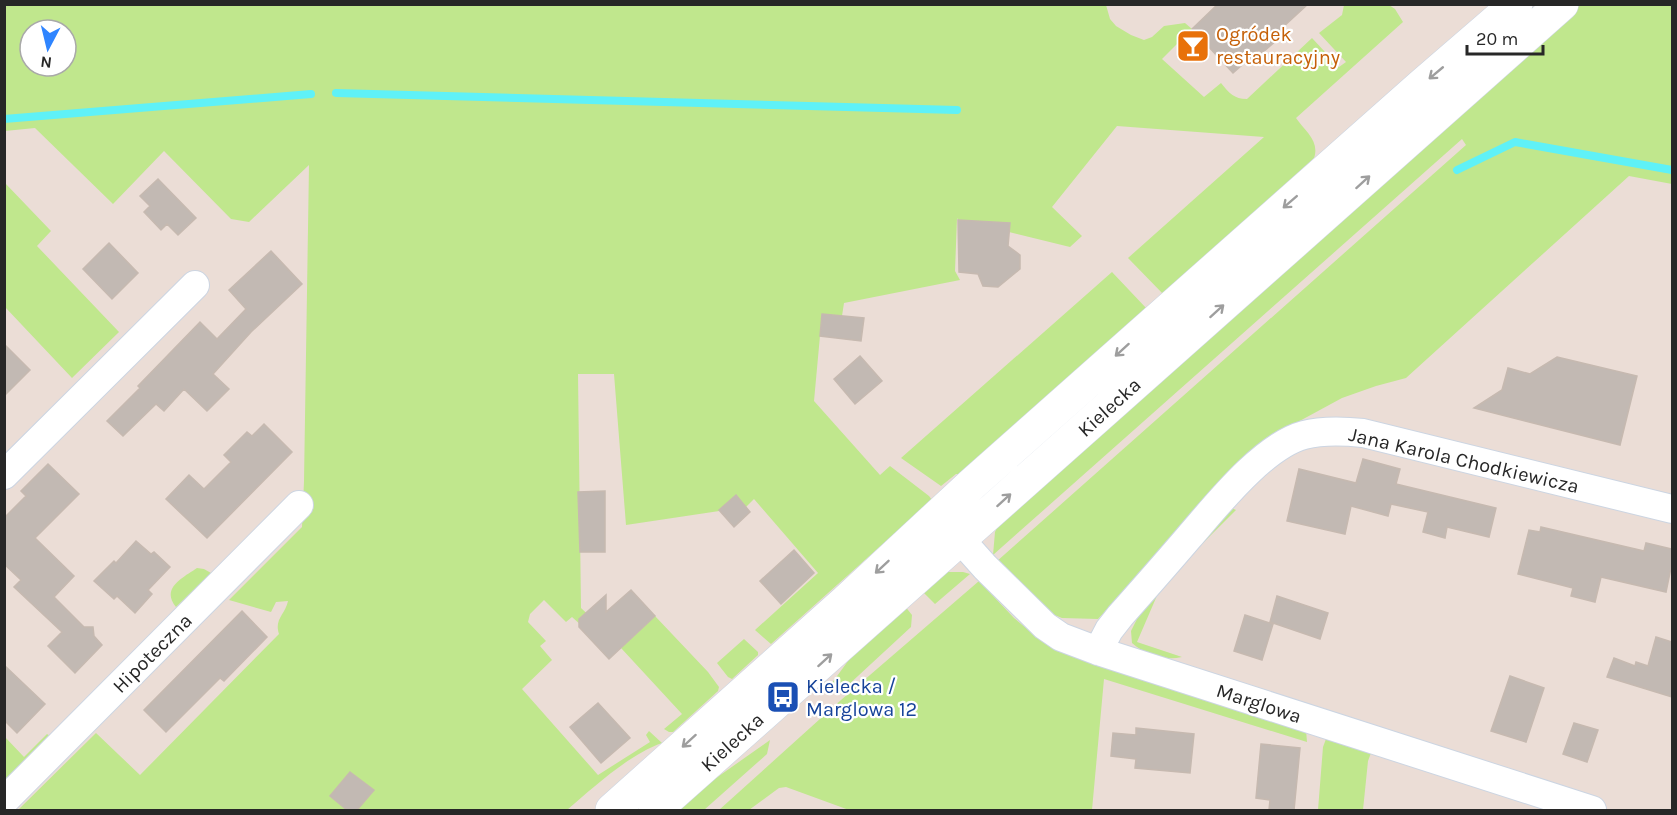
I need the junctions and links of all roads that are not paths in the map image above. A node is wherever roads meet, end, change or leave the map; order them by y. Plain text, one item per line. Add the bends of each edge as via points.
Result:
1 (1516, 4) edge
2 (1562, 4) edge
3 (195, 285) dead end
4 (4, 475) edge
5 (972, 484) junction
6 (299, 505) dead end
7 (1672, 509) edge
8 (925, 528) junction
9 (960, 539) junction
10 (1098, 651) junction
11 (4, 801) edge
12 (612, 810) edge
13 (655, 810) edge
14 (1592, 810) edge

1 -> 5 main road, Kielecka
9 -> 2 main road, Kielecka
3 - 4 street
5 - 8 main road, Kielecka
5 - 9 street via 962,509
6 - 11 street, Hipoteczna
7 - 10 street, Jana Karola Chodkiewicza via 1363,434 1340,431 1302,435 1284,444 1233,486 1120,616
8 - 9 street, Marglowa
8 -> 12 main road, Kielecka
9 - 10 street, Marglowa via 1045,626 1061,637
13 -> 9 main road, Kielecka
10 - 14 street, Marglowa

